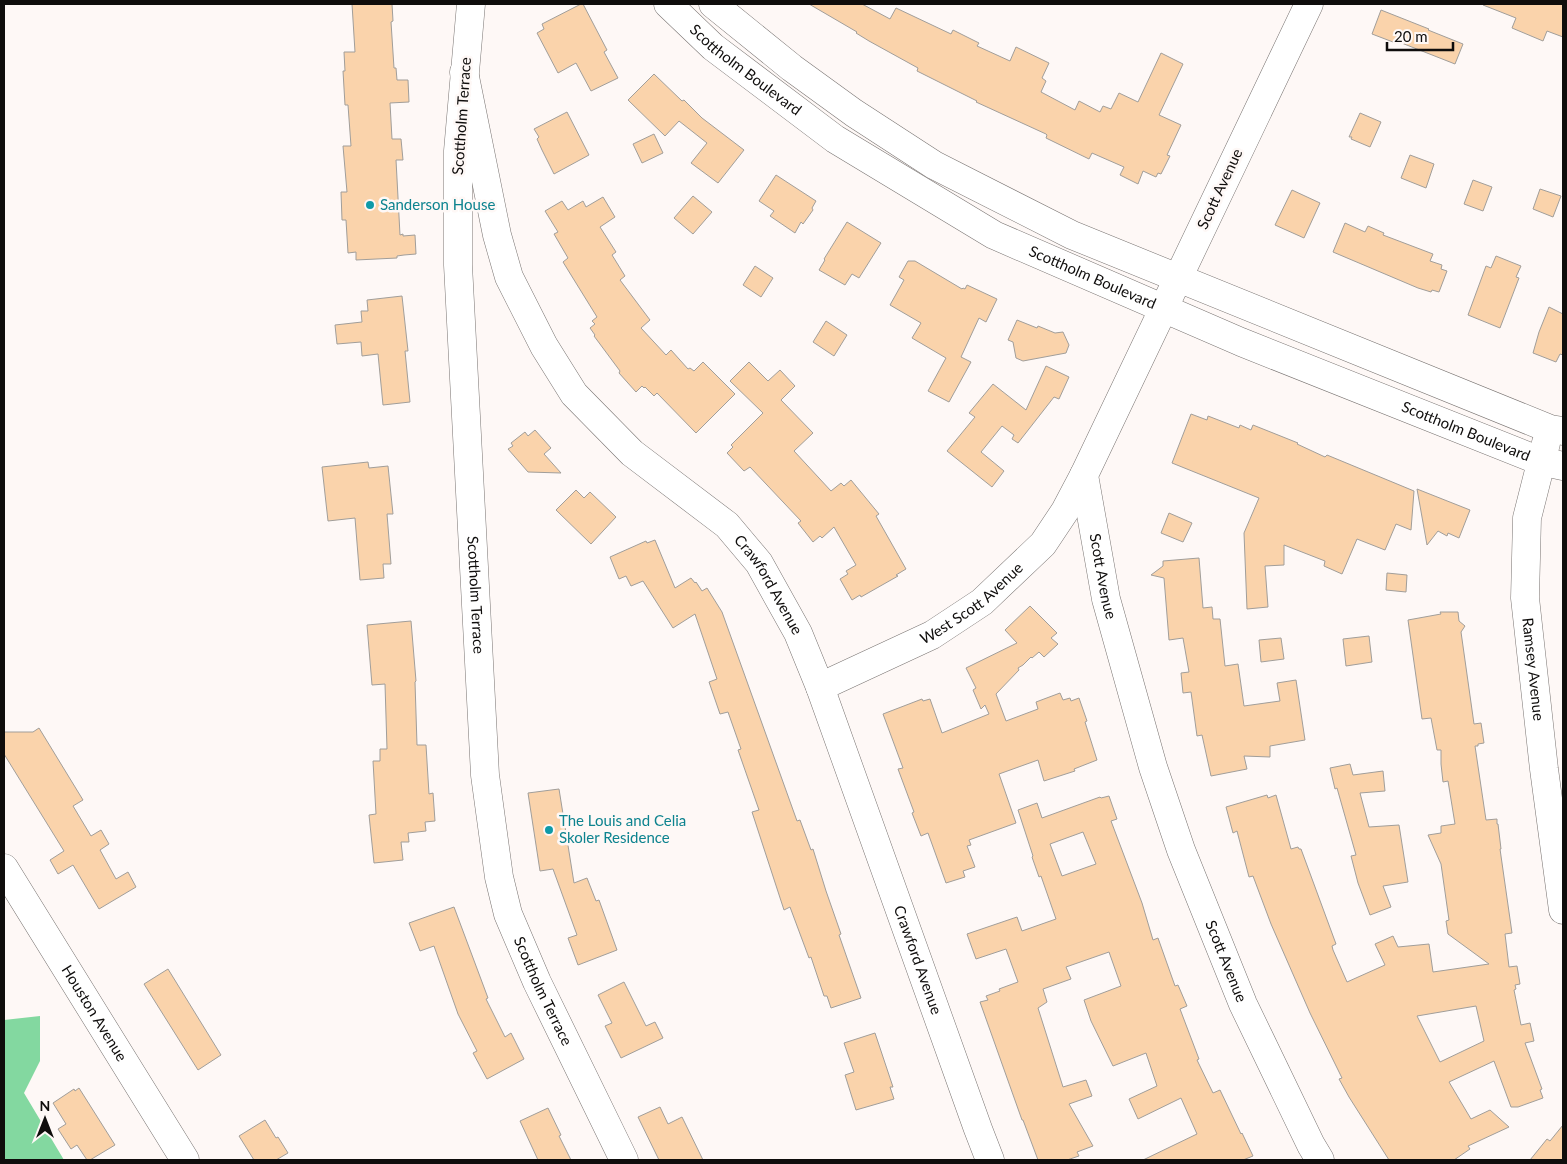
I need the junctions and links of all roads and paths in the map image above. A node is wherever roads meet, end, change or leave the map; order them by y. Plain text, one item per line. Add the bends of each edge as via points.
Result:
1 (471, 4) edge
2 (668, 4) edge
3 (713, 4) edge
4 (1309, 4) edge
5 (464, 72) junction
6 (1178, 279) junction
7 (1164, 308) junction
8 (1556, 430) edge
9 (1552, 464) edge
10 (1084, 475) junction
11 (820, 687) junction
12 (4, 868) edge
13 (1563, 910) edge
14 (185, 1160) edge
15 (624, 1160) edge
16 (990, 1160) edge
17 (1320, 1160) edge

1 - 5 street, Scottholm Terrace
2 - 7 street, Scottholm Boulevard via 713,48 835,139 994,235
3 - 6 street, Scottholm Boulevard via 815,85 934,165 1072,235
4 - 6 street, Scott Avenue
5 - 11 street, Crawford Avenue via 497,235 509,277 544,346 574,394 632,453 726,525 759,563 798,633
5 - 15 street, Scottholm Terrace via 458,150 458,264 485,775 499,877 508,914 537,982
6 - 7 street, Scott Avenue
6 - 8 street, Scottholm Boulevard
7 - 9 street, Scottholm Boulevard via 1241,342
7 - 10 street, Scott Avenue
8 - 9 street, Ramsey Avenue
9 - 13 street, Ramsey Avenue via 1528,518 1525,598
10 - 11 street, West Scott Avenue via 1043,544 982,602 932,635
10 - 17 street, Scott Avenue via 1106,599 1156,776 1181,850 1243,1004
11 - 16 street, Crawford Avenue
12 - 14 street, Houston Avenue

